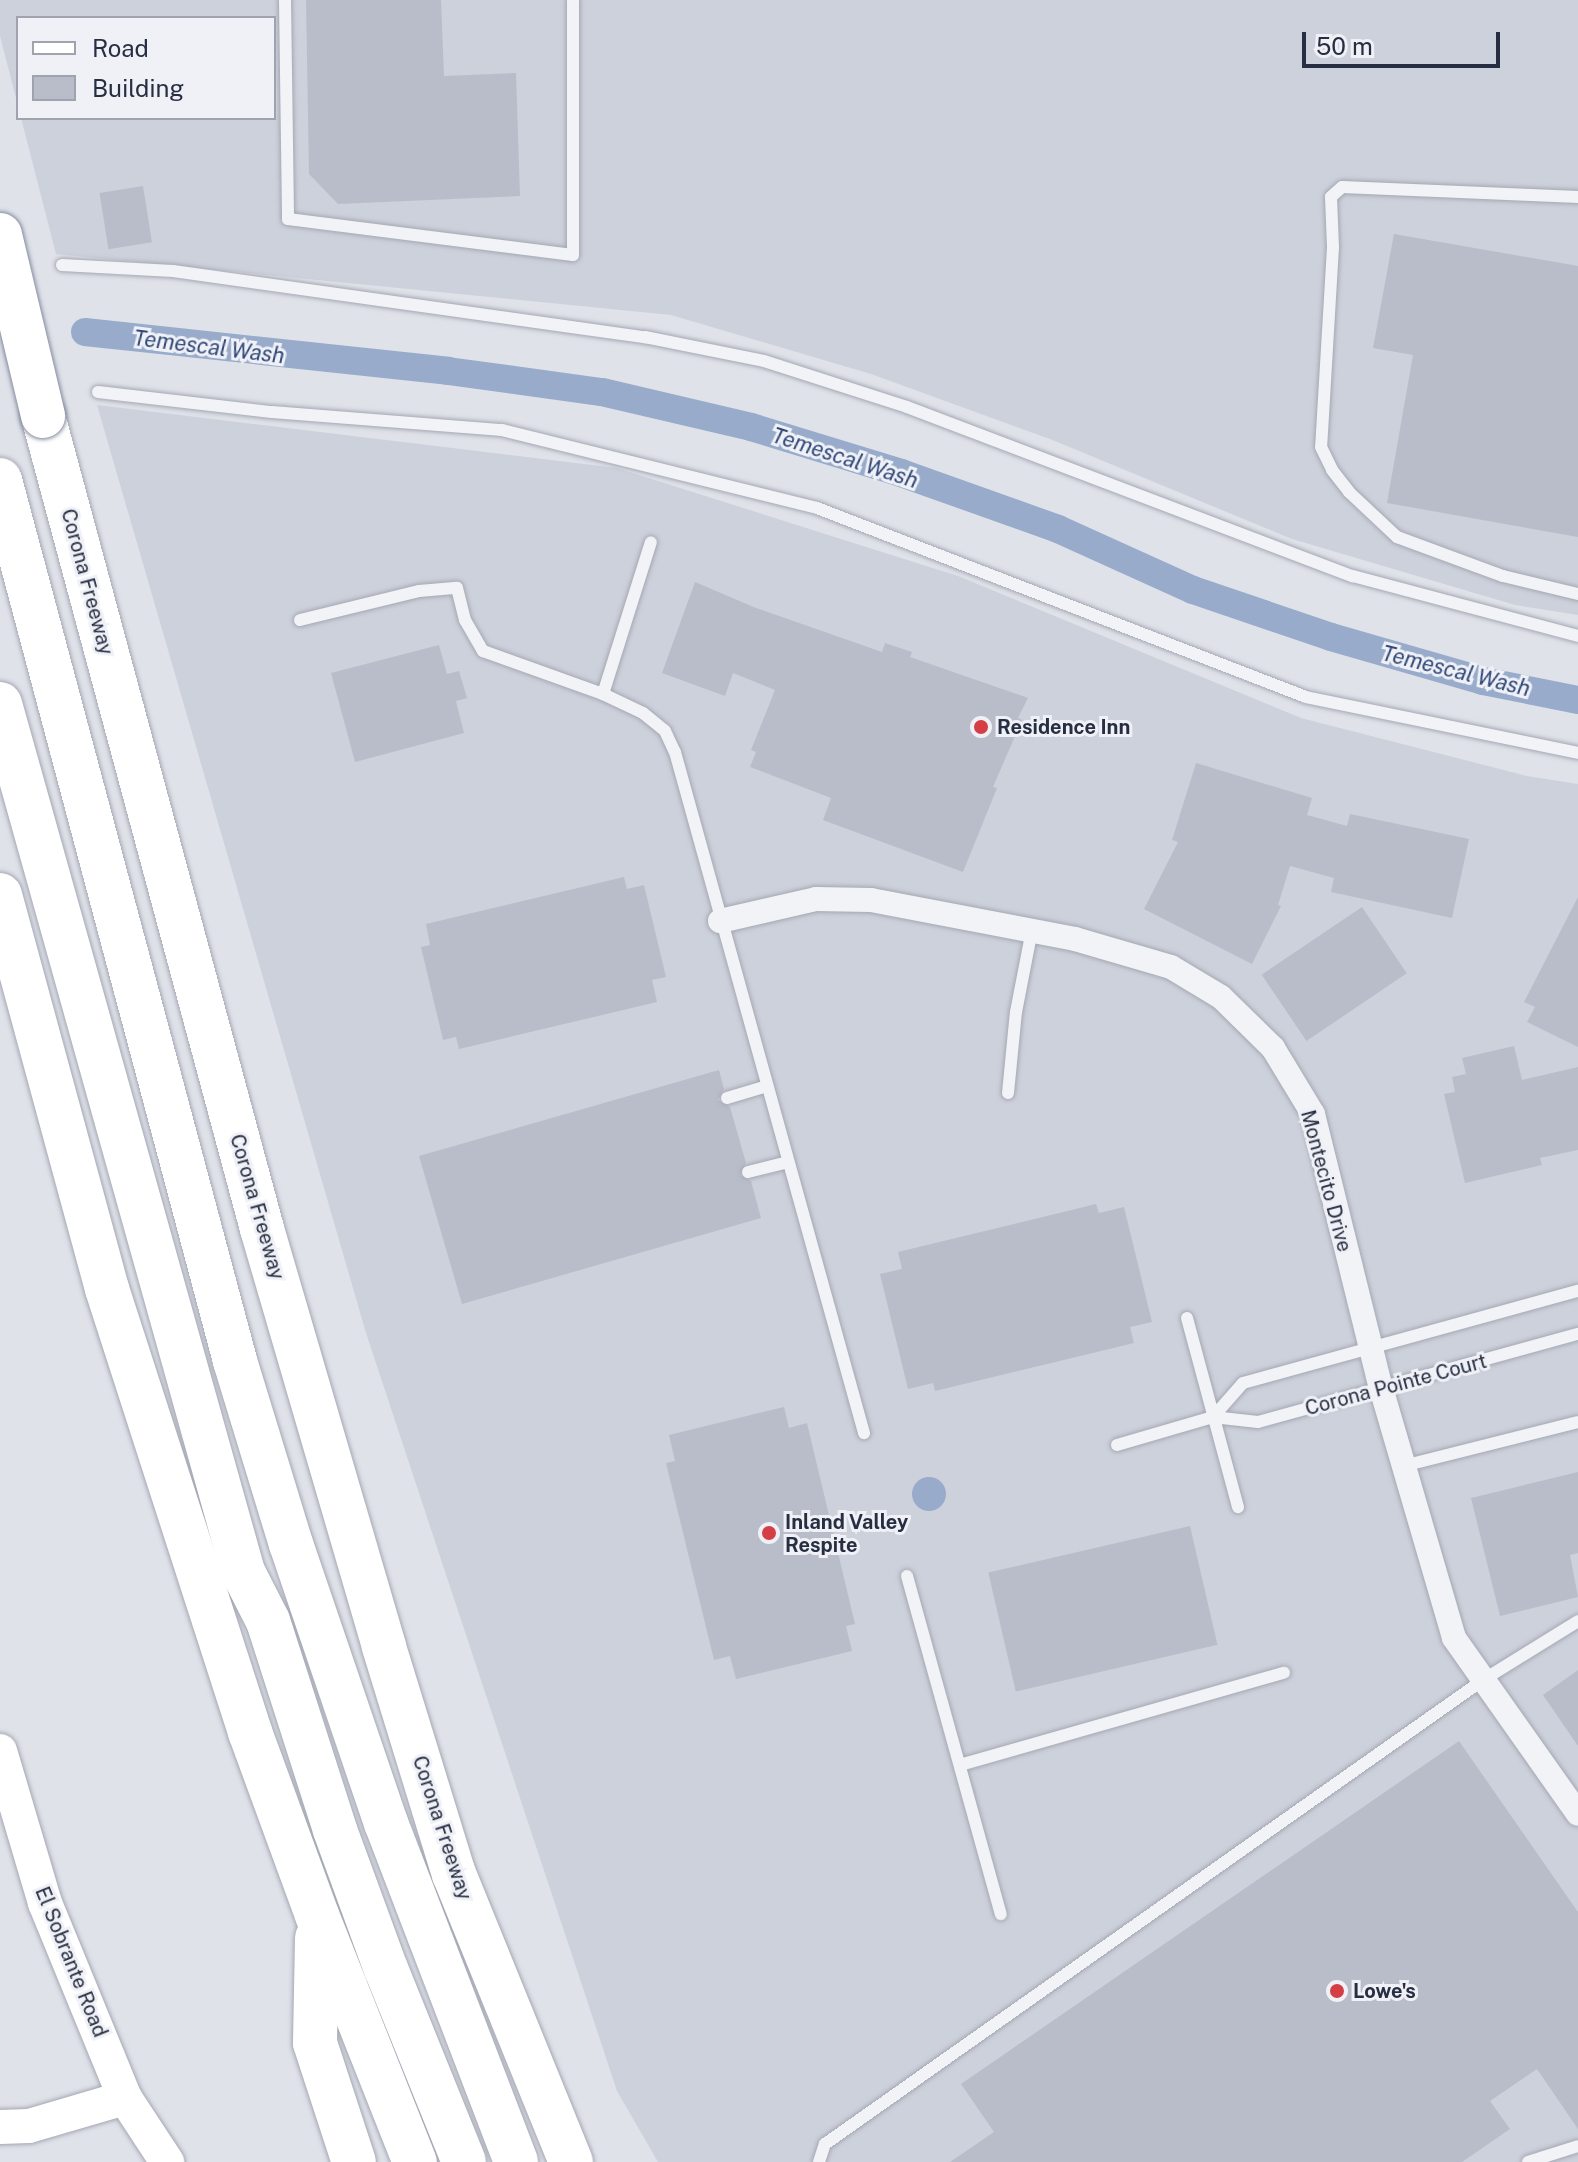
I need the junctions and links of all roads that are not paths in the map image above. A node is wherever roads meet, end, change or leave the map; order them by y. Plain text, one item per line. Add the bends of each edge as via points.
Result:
1 (285, 0) edge
2 (573, 0) edge
3 (1578, 197) edge
4 (0, 235) edge
5 (62, 265) dead end
6 (0, 357) edge
7 (98, 392) dead end
8 (30, 420) junction
9 (0, 480) edge
10 (651, 542) dead end
11 (0, 593) edge
12 (1578, 594) edge
13 (300, 620) dead end
14 (1578, 636) edge
15 (603, 694) junction
16 (0, 704) edge
17 (1578, 753) edge
18 (0, 895) edge
19 (720, 921) junction
20 (1032, 930) junction
21 (767, 1086) junction
22 (1008, 1093) dead end
23 (727, 1098) dead end
24 (788, 1162) junction
25 (748, 1172) dead end
26 (1578, 1291) edge
27 (1187, 1318) dead end
28 (1578, 1334) edge
29 (1370, 1348) junction
30 (1381, 1388) junction
31 (1213, 1417) junction
32 (1578, 1422) edge
33 (864, 1433) dead end
34 (1117, 1445) dead end
35 (1403, 1466) junction
36 (1238, 1507) dead end
37 (907, 1576) dead end
38 (314, 1601) junction
39 (268, 1621) junction
40 (1578, 1621) edge
41 (1284, 1673) dead end
42 (1483, 1680) junction
43 (0, 1751) edge
44 (960, 1765) junction
45 (1578, 1814) edge
46 (1001, 1914) dead end
47 (317, 1915) junction
48 (125, 2098) junction
49 (0, 2127) edge
50 (1578, 2146) edge
51 (167, 2162) edge
52 (354, 2162) edge
53 (415, 2162) edge
54 (464, 2162) edge
55 (516, 2162) edge
56 (571, 2162) edge
57 (819, 2162) edge
58 (1528, 2162) edge

1 - 2 lane via 288,219 573,255
3 - 12 lane via 1342,187 1331,197 1321,447 1349,492 1397,537 1503,576
4 - 8 highway, Corona Freeway, bridge
5 - 14 lane via 173,271 645,337 764,361 921,412 1353,576
6 - 8 highway
7 - 17 lane via 517,433 817,508 1306,697
8 - 38 highway via 309,1541
8 - 56 highway, Corona Freeway via 454,1874
9 - 38 highway via 235,1361 291,1544
10 - 15 lane
11 - 39 highway via 263,1563
13 - 15 lane via 419,591 457,588 465,620 483,651
15 - 19 lane via 643,713 665,731
16 - 39 highway via 243,1572
18 - 47 highway via 107,1289 250,1732
19 - 20 street, Montecito Drive via 816,899 871,900
19 - 21 lane
20 - 22 lane
20 - 29 street, Montecito Drive via 1171,967 1221,997 1273,1048 1313,1114
21 - 23 lane
21 - 24 lane
24 - 25 lane
24 - 33 lane
26 - 29 lane
27 - 31 lane
28 - 30 lane, Corona Pointe Court
29 - 30 street, Montecito Drive
29 - 31 lane via 1243,1383
30 - 31 lane, Corona Pointe Court via 1258,1422
30 - 35 street, Montecito Drive
31 - 34 lane
31 - 36 lane
32 - 35 lane
35 - 42 street, Montecito Drive via 1454,1638
37 - 44 lane
38 - 55 highway via 386,1823
39 - 54 highway via 340,1844
40 - 42 lane
41 - 44 lane
42 - 45 street, Montecito Drive
42 - 57 lane via 825,2144
43 - 48 street, El Sobrante Road via 45,1903
44 - 46 lane
47 - 52 highway via 315,2043
47 - 53 highway
48 - 49 street via 29,2126
48 - 51 street, El Sobrante Road
50 - 58 lane

